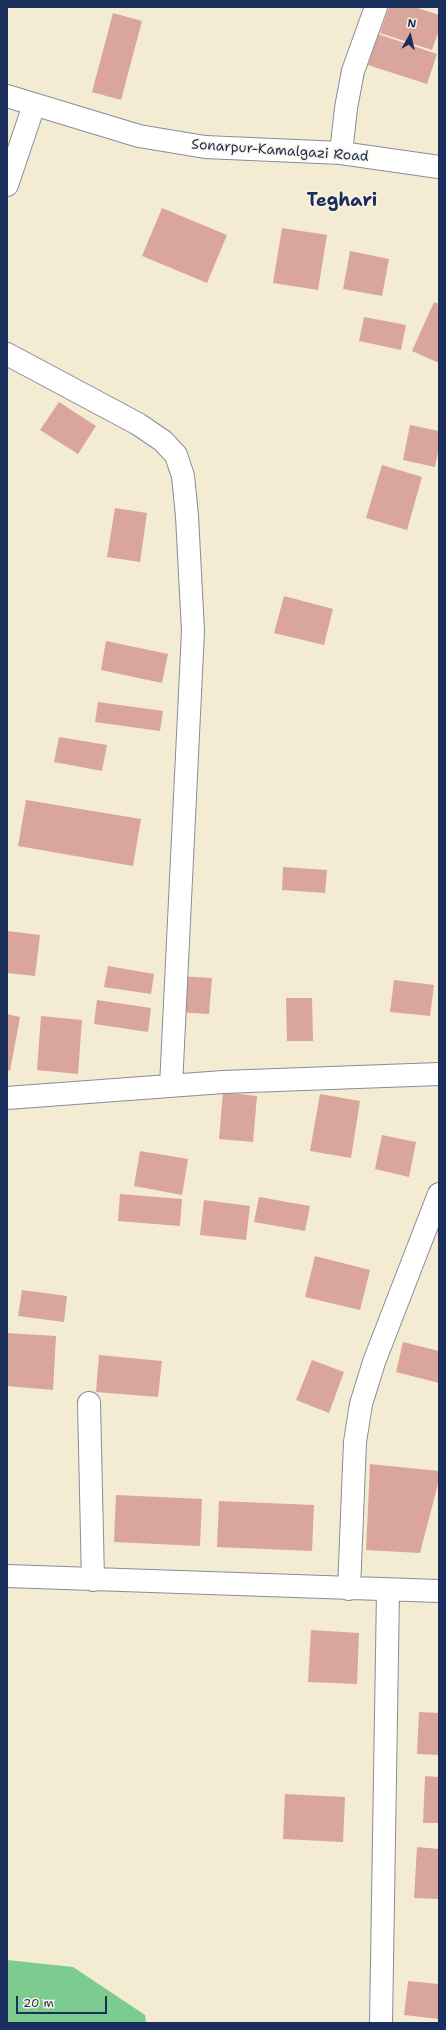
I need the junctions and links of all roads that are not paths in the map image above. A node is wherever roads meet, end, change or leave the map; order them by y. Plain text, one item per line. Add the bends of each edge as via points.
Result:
1 (376, 7) edge
2 (7, 96) edge
3 (34, 105) junction
4 (341, 153) junction
5 (439, 167) edge
6 (7, 185) edge
7 (7, 354) edge
8 (439, 1074) edge
9 (171, 1086) junction
10 (7, 1098) edge
11 (439, 1194) edge
12 (89, 1403) dead end
13 (7, 1576) edge
14 (93, 1580) junction
15 (349, 1589) junction
16 (388, 1591) junction
17 (439, 1591) edge
18 (381, 2023) edge

1 - 4 street via 353,71
2 - 3 street, Sonarpur-Kamalgazi Road
3 - 4 street, Sonarpur-Kamalgazi Road via 140,136 205,147
3 - 6 street
4 - 5 street, Sonarpur-Kamalgazi Road
7 - 9 street via 138,424 163,441 176,456 183,476 192,631
8 - 9 street
9 - 10 street
11 - 15 street via 374,1362 361,1404 355,1442
12 - 14 street
13 - 14 street
14 - 15 street
15 - 16 street
16 - 17 street
16 - 18 street

